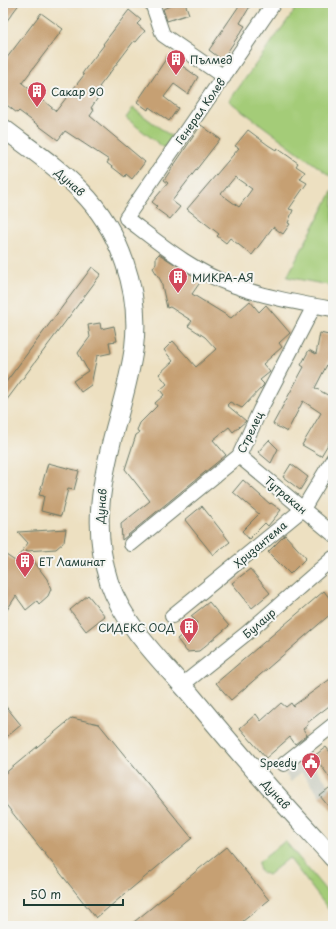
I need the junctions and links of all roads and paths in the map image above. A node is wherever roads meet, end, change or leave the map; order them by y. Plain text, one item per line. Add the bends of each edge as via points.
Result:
1 (152, 3) edge
2 (274, 3) edge
3 (224, 77) junction
4 (3, 128) edge
5 (314, 306) junction
6 (333, 309) edge
7 (239, 456) junction
8 (333, 459) edge
9 (303, 509) junction
10 (333, 534) edge
11 (130, 544) dead end
12 (333, 558) edge
13 (172, 616) dead end
14 (182, 685) junction
15 (333, 725) edge
16 (284, 764) dead end
17 (333, 858) edge

1 - 3 street via 163,35
2 - 3 street, Генерал Колев
3 - 5 street, Генерал Колев via 126,218 188,263 222,281 259,294
4 - 14 main road, Дунав via 67,177 86,196 114,236 125,264 134,306 134,340 130,368 101,489 101,549 108,580 116,599 142,640
5 - 6 street
5 - 7 street, Стрелец
7 - 9 street, Тутракан
7 - 11 street, Стрелец
8 - 9 street, Хризантема
9 - 10 street, Тутракан
9 - 13 street, Хризантема
12 - 14 street, Булаир via 247,633
14 - 17 main road, Дунав
15 - 16 street

